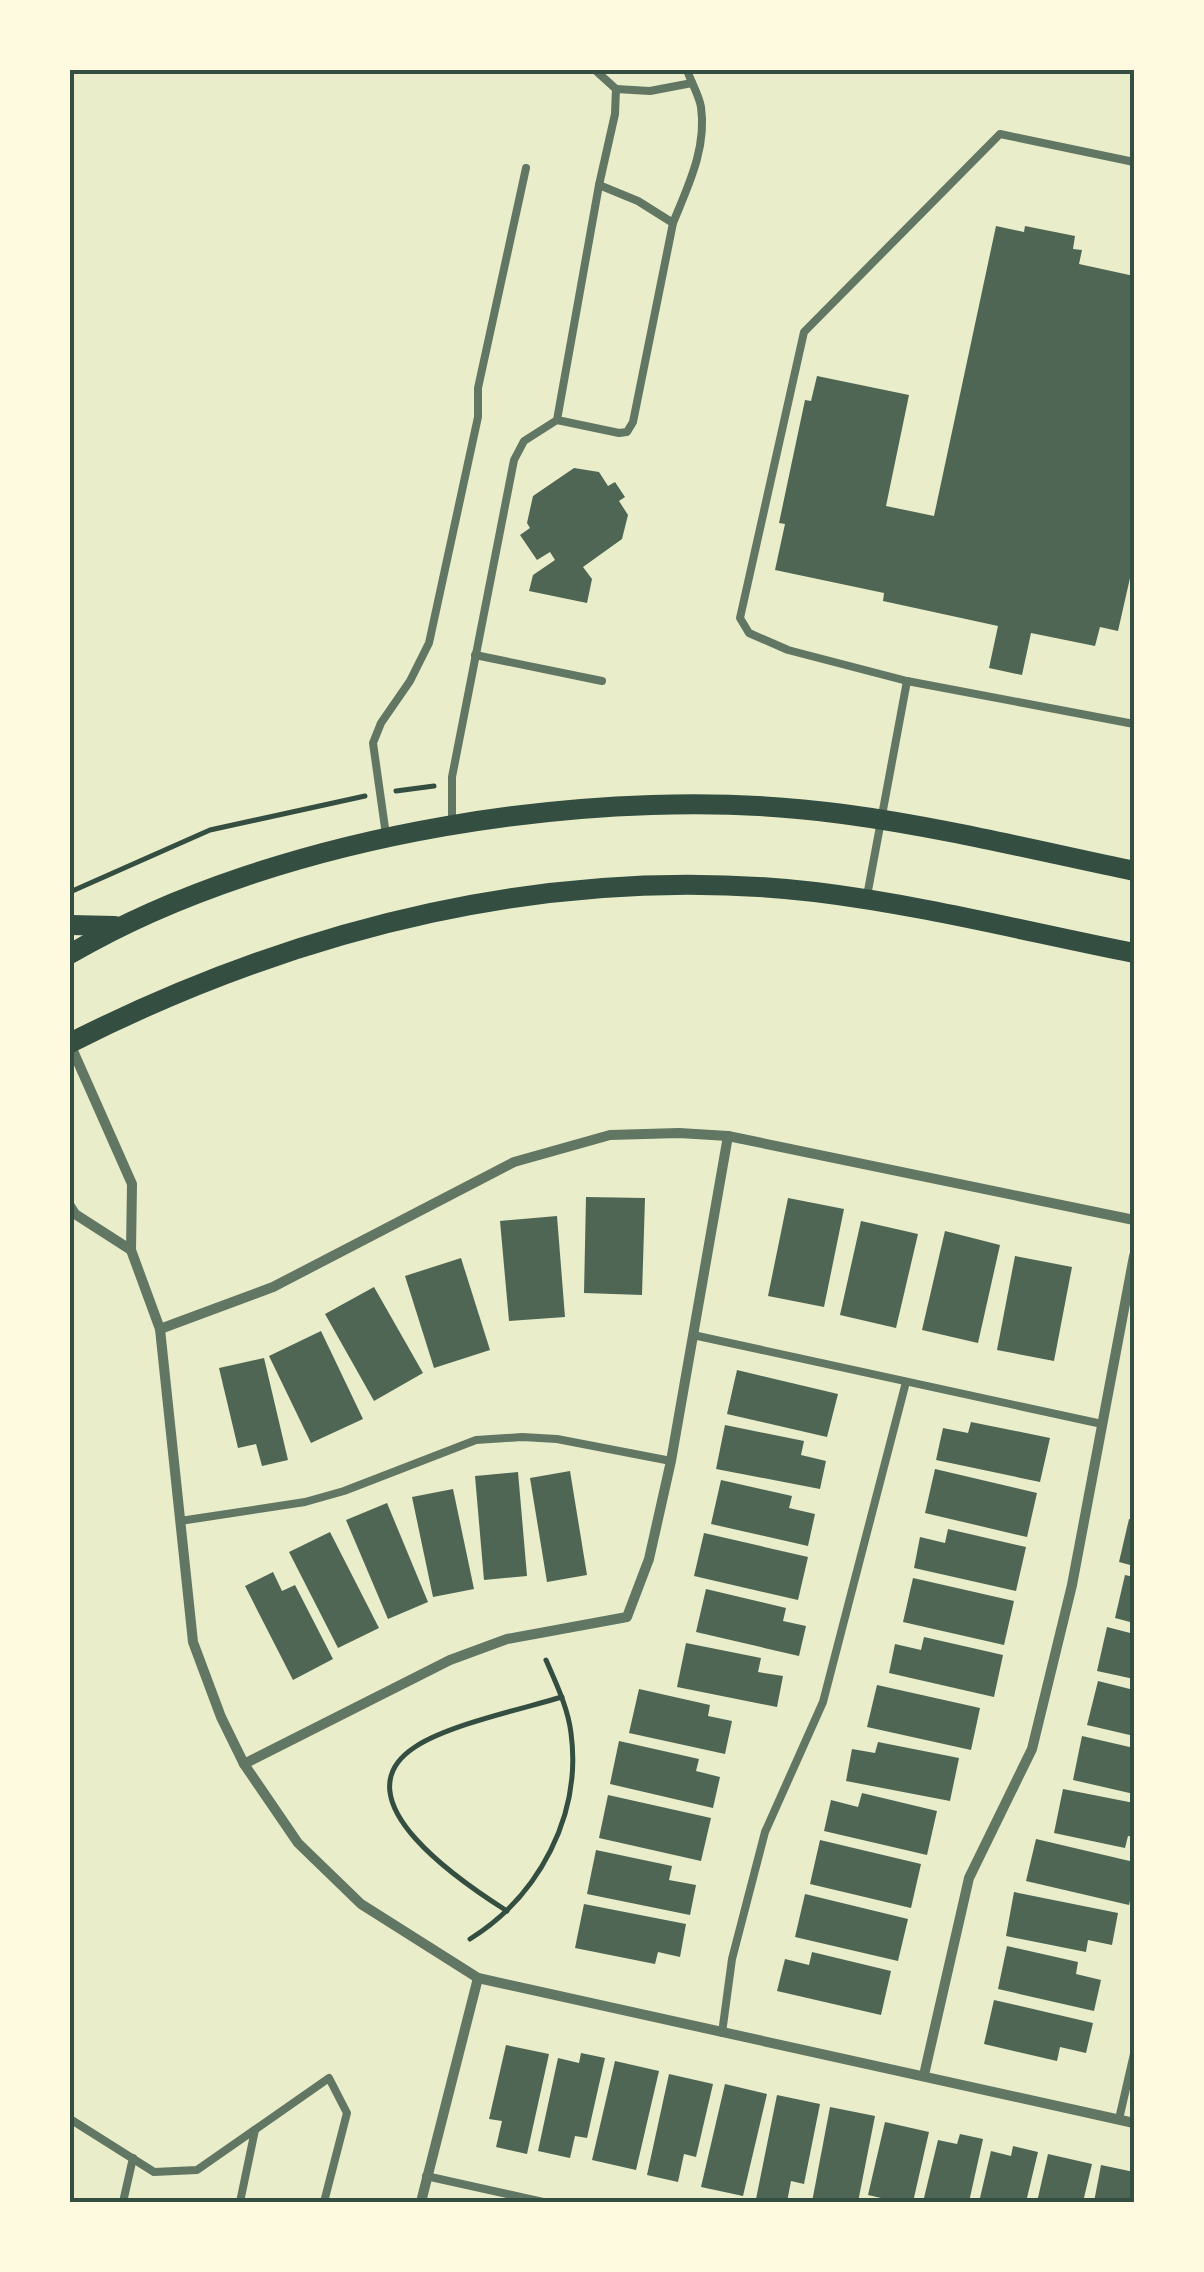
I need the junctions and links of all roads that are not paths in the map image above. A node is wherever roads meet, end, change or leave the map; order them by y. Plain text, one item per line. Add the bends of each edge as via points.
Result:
1 (595, 70) edge
2 (687, 70) edge
3 (692, 83) junction
4 (616, 89) junction
5 (1134, 162) edge
6 (526, 168) dead end
7 (600, 185) junction
8 (674, 223) junction
9 (557, 420) junction
10 (475, 655) junction
11 (907, 681) junction
12 (602, 682) dead end
13 (1134, 724) edge
14 (883, 822) junction
15 (452, 826) junction
16 (387, 840) junction
17 (1134, 872) edge
18 (866, 900) junction
19 (70, 925) edge
20 (117, 926) junction
21 (1134, 953) edge
22 (70, 954) edge
23 (70, 1044) edge
24 (728, 1136) junction
25 (70, 1206) edge
26 (1134, 1220) edge
27 (131, 1250) junction
28 (1134, 1256) edge
29 (160, 1330) junction
30 (693, 1335) junction
31 (906, 1382) junction
32 (1102, 1424) junction
33 (671, 1461) junction
34 (180, 1521) junction
35 (244, 1764) junction
36 (478, 1978) junction
37 (722, 2034) junction
38 (1134, 2054) edge
39 (924, 2075) junction
40 (70, 2119) edge
41 (1119, 2120) junction
42 (1134, 2123) edge
43 (255, 2130) junction
44 (133, 2158) junction
45 (426, 2176) junction
46 (123, 2202) edge
47 (240, 2202) edge
48 (324, 2202) edge
49 (421, 2202) edge
50 (543, 2202) edge

1 - 4 lane
2 - 3 lane
3 - 4 lane
3 - 8 lane via 701,105 701,143
4 - 7 lane
5 - 11 lane via 1000,134 804,332 740,618 749,632 788,650
6 - 16 lane via 428,642 373,743
7 - 8 lane
7 - 9 lane
8 - 9 lane via 633,422 619,433
9 - 10 lane via 524,441 514,460
10 - 12 lane
10 - 15 lane via 452,777
11 - 13 lane
11 - 14 lane
14 - 15 main road via 794,809 694,806
14 - 17 main road
14 - 18 lane
15 - 16 main road
16 - 20 main road via 248,874
18 - 21 main road
18 - 23 main road via 661,886 442,909 297,948
19 - 20 main road
20 - 22 main road
23 - 27 street via 132,1184
24 - 26 street
24 - 29 street via 610,1135 514,1162 274,1287
24 - 30 street
25 - 27 street
27 - 29 street
28 - 32 street
29 - 34 street
30 - 31 lane
30 - 33 street
31 - 32 lane
31 - 37 lane via 823,1702 765,1832 732,1960
32 - 39 street via 1032,1749 969,1878
33 - 34 lane via 556,1440 476,1440 305,1502
33 - 35 street via 649,1560 627,1618 507,1640 450,1660
34 - 35 street via 194,1642
35 - 36 street via 298,1842 361,1904
36 - 37 street
36 - 45 street
37 - 39 street
38 - 41 lane
39 - 41 street
40 - 44 lane
41 - 42 street
43 - 44 lane via 197,2170 154,2172
43 - 47 lane
43 - 48 lane via 329,2078 347,2113
44 - 46 lane
45 - 49 street
45 - 50 lane

